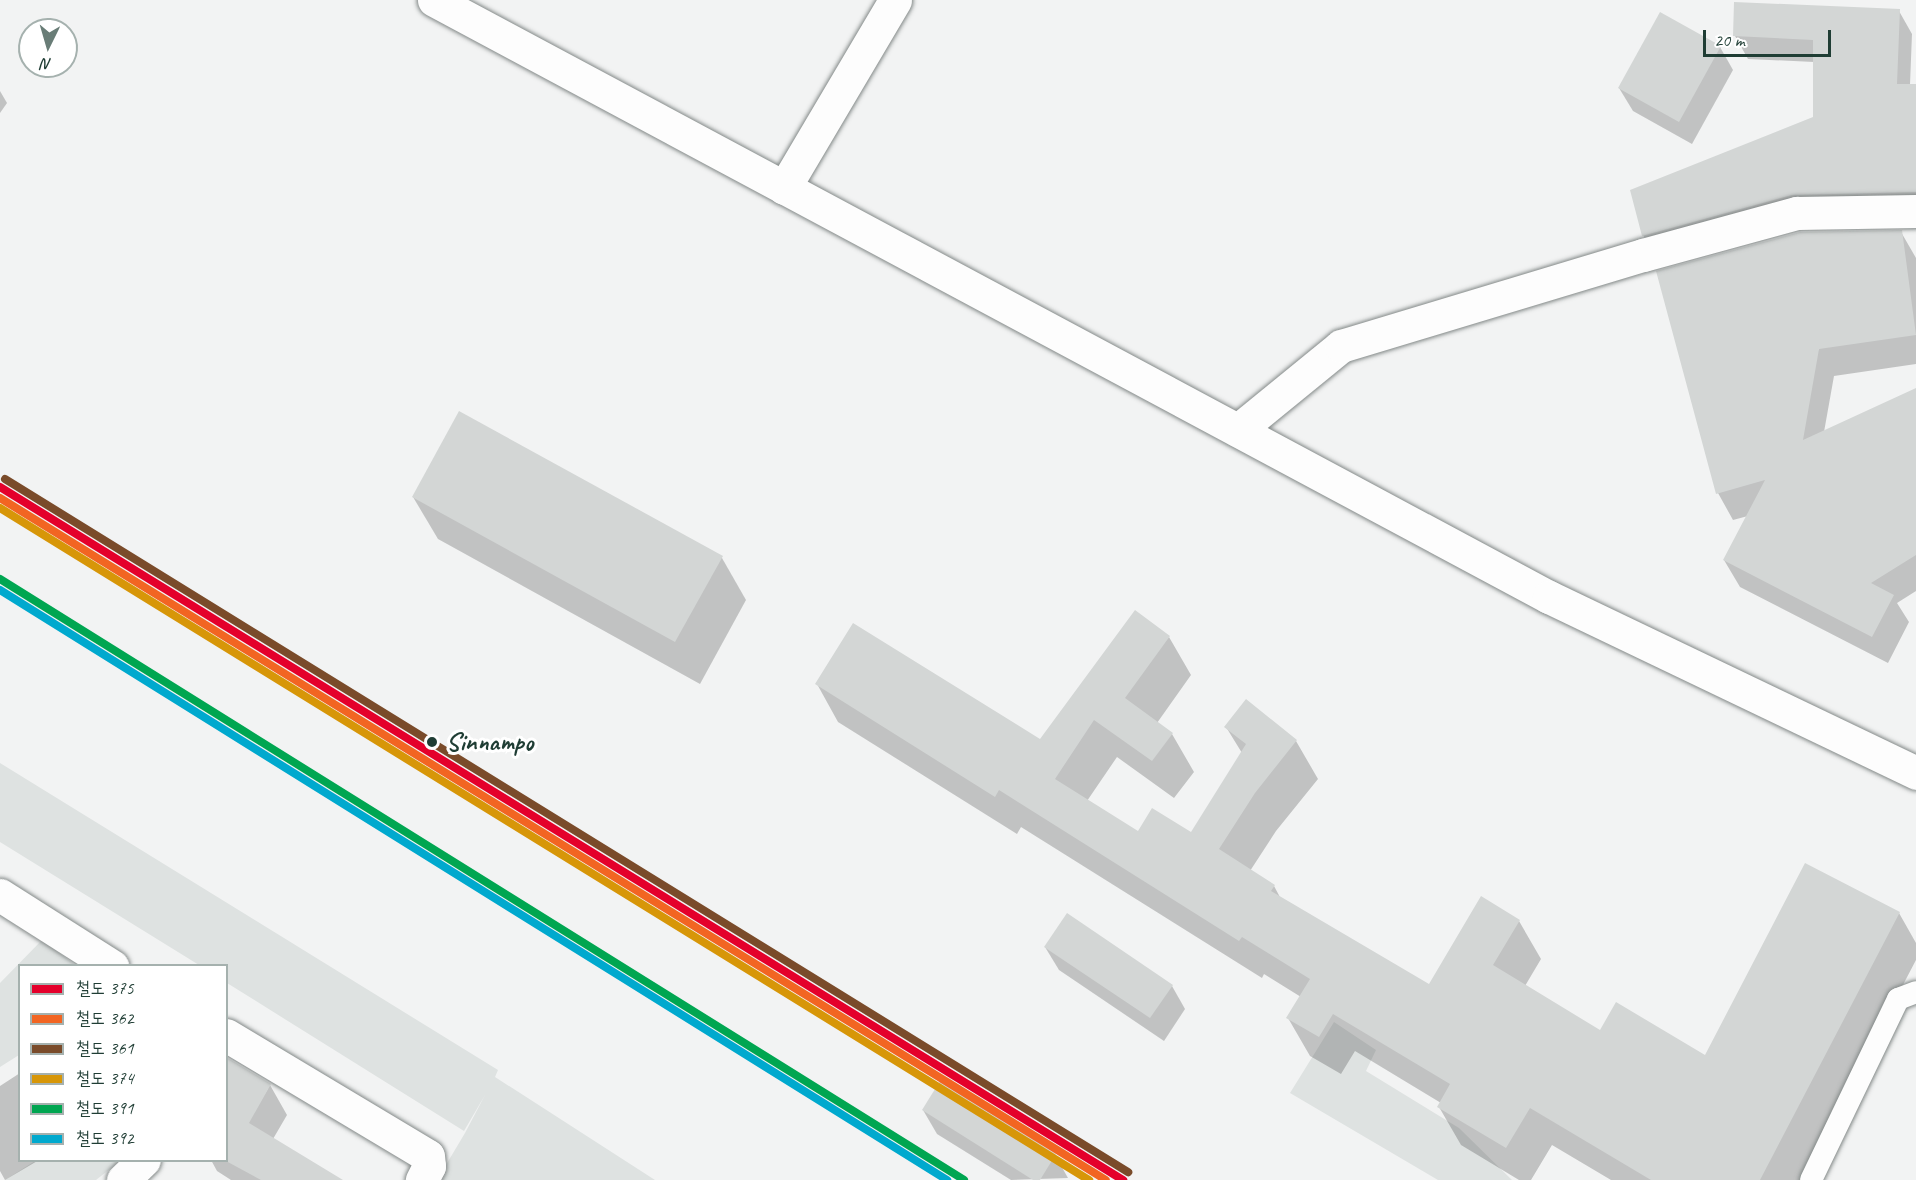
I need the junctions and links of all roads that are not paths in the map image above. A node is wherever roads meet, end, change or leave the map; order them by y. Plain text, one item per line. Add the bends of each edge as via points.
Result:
1 (434, 0) edge
2 (895, 0) edge
3 (784, 188) junction
4 (1916, 211) edge
5 (1238, 430) junction
6 (1916, 773) edge
7 (0, 895) edge
8 (109, 964) edge
9 (1916, 992) edge
10 (228, 1036) edge
11 (143, 1162) edge
12 (123, 1180) edge
13 (422, 1180) edge
14 (1811, 1180) edge

1 - 3 main road
2 - 3 main road
3 - 5 main road
4 - 5 main road via 1797,213 1341,346
5 - 6 main road via 1549,597
7 - 8 main road
9 - 14 lane via 1898,999
10 - 13 main road via 428,1156 429,1166
11 - 12 main road

